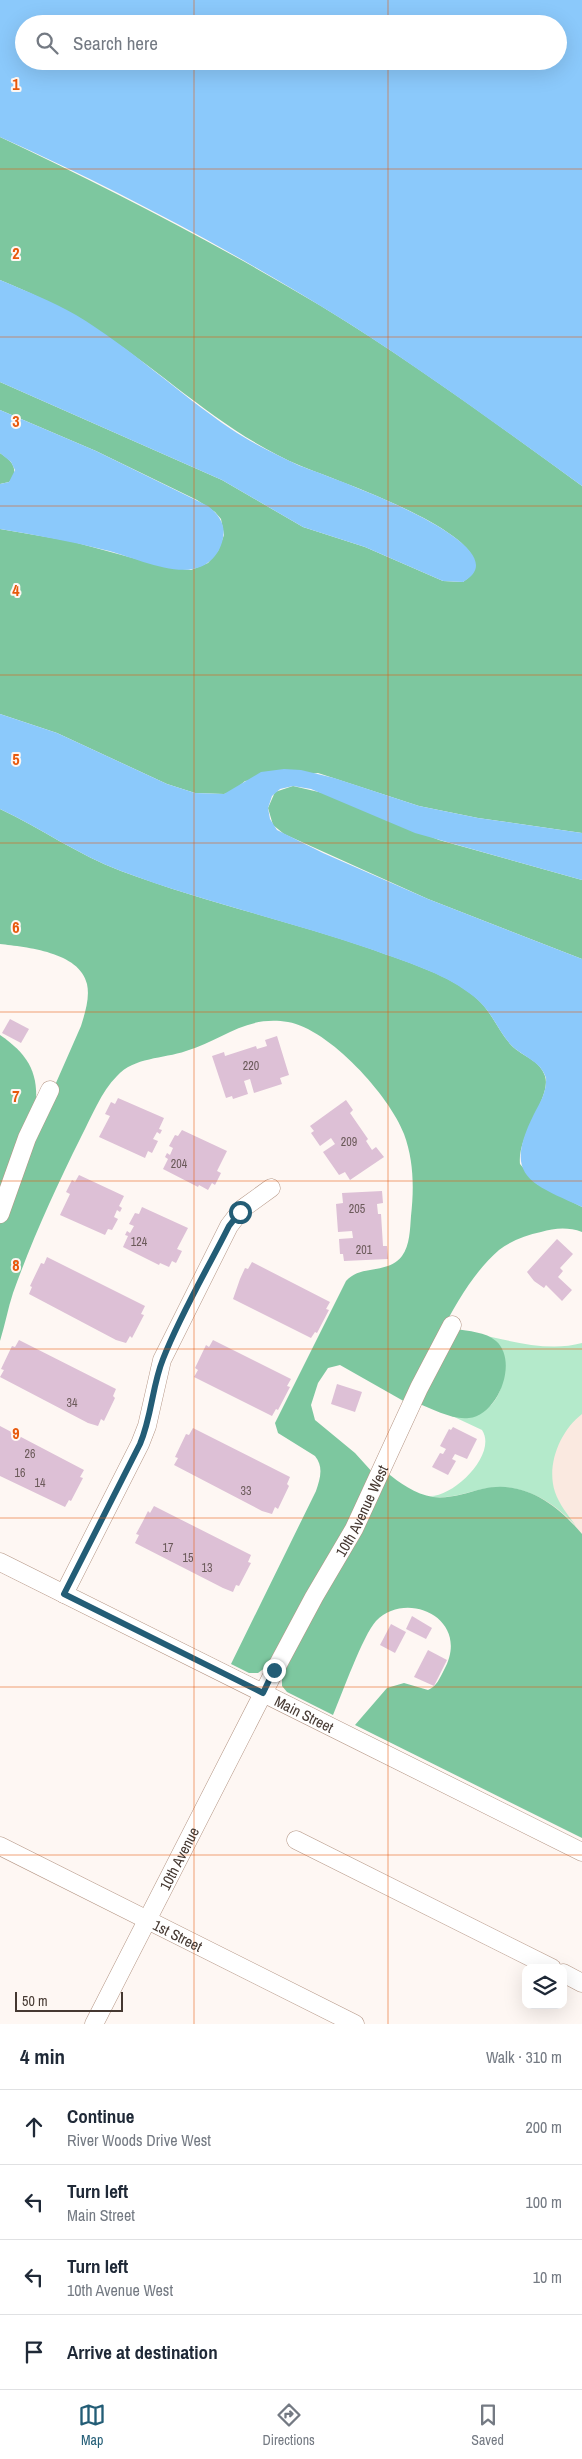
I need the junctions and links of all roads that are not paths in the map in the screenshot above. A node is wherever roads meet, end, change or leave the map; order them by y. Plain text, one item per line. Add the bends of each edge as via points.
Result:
1 (50, 1090) dead end
2 (271, 1188) dead end
3 (0, 1214) edge
4 (452, 1325) dead end
5 (0, 1562) edge
6 (64, 1594) junction
7 (263, 1693) junction
8 (296, 1840) dead end
9 (0, 1846) edge
10 (582, 1852) edge
11 (147, 1920) junction
12 (544, 1964) edge
13 (567, 1976) edge
14 (582, 1983) edge
15 (94, 2024) edge
16 (355, 2024) edge

1 - 3 street
2 - 6 street via 242,1209 229,1226 162,1360 140,1444
4 - 7 street, 10th Avenue West via 357,1522
5 - 6 street, Main Street
6 - 7 street, Main Street
7 - 10 street, Main Street
7 - 11 street, 10th Avenue
8 - 12 street
9 - 11 street, 1st Street
11 - 15 street, 10th Avenue
11 - 16 street, 1st Street
13 - 14 street

